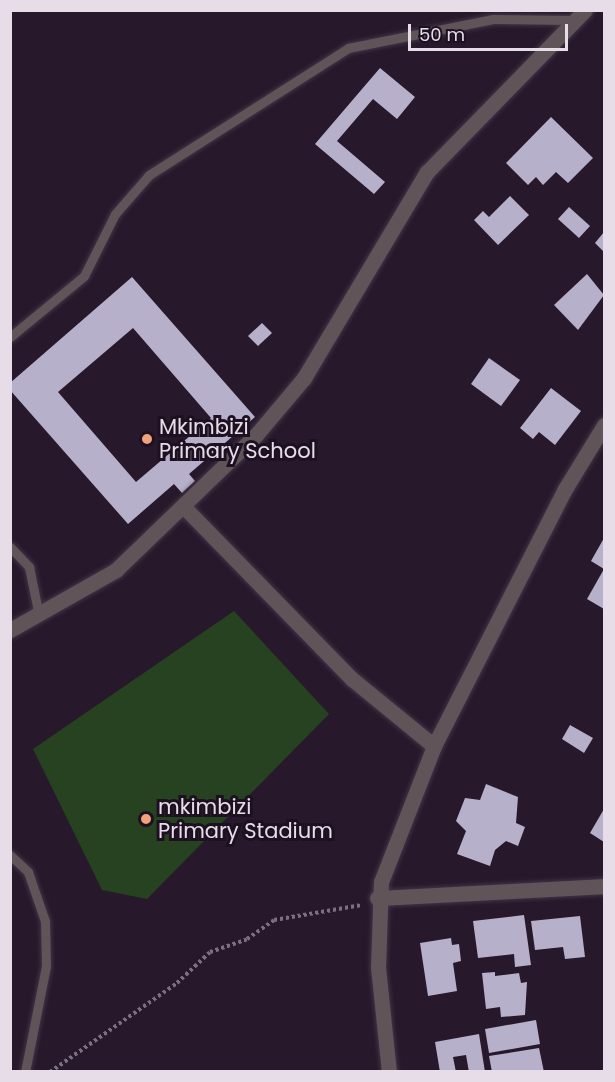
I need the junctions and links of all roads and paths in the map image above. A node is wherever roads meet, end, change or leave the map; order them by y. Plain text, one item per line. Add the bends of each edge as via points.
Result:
1 (580, 15) edge
2 (10, 337) edge
3 (604, 425) edge
4 (184, 507) junction
5 (10, 547) edge
6 (39, 611) junction
7 (10, 630) edge
8 (434, 746) junction
9 (10, 855) edge
10 (604, 886) edge
11 (376, 901) junction
12 (25, 1071) edge
13 (50, 1071) edge
14 (389, 1071) edge

1 - 2 lane via 493,19 348,48 209,131 149,175 115,214 84,276
1 - 4 street via 427,172 303,378 256,435
3 - 8 street via 565,489
4 - 6 street via 116,570
4 - 8 street via 352,679
5 - 6 lane via 29,567
6 - 7 street
8 - 11 street
9 - 12 lane via 28,872 45,921 46,966
10 - 11 street
11 - 13 path via 274,920 247,939 210,952 177,983
11 - 14 street

